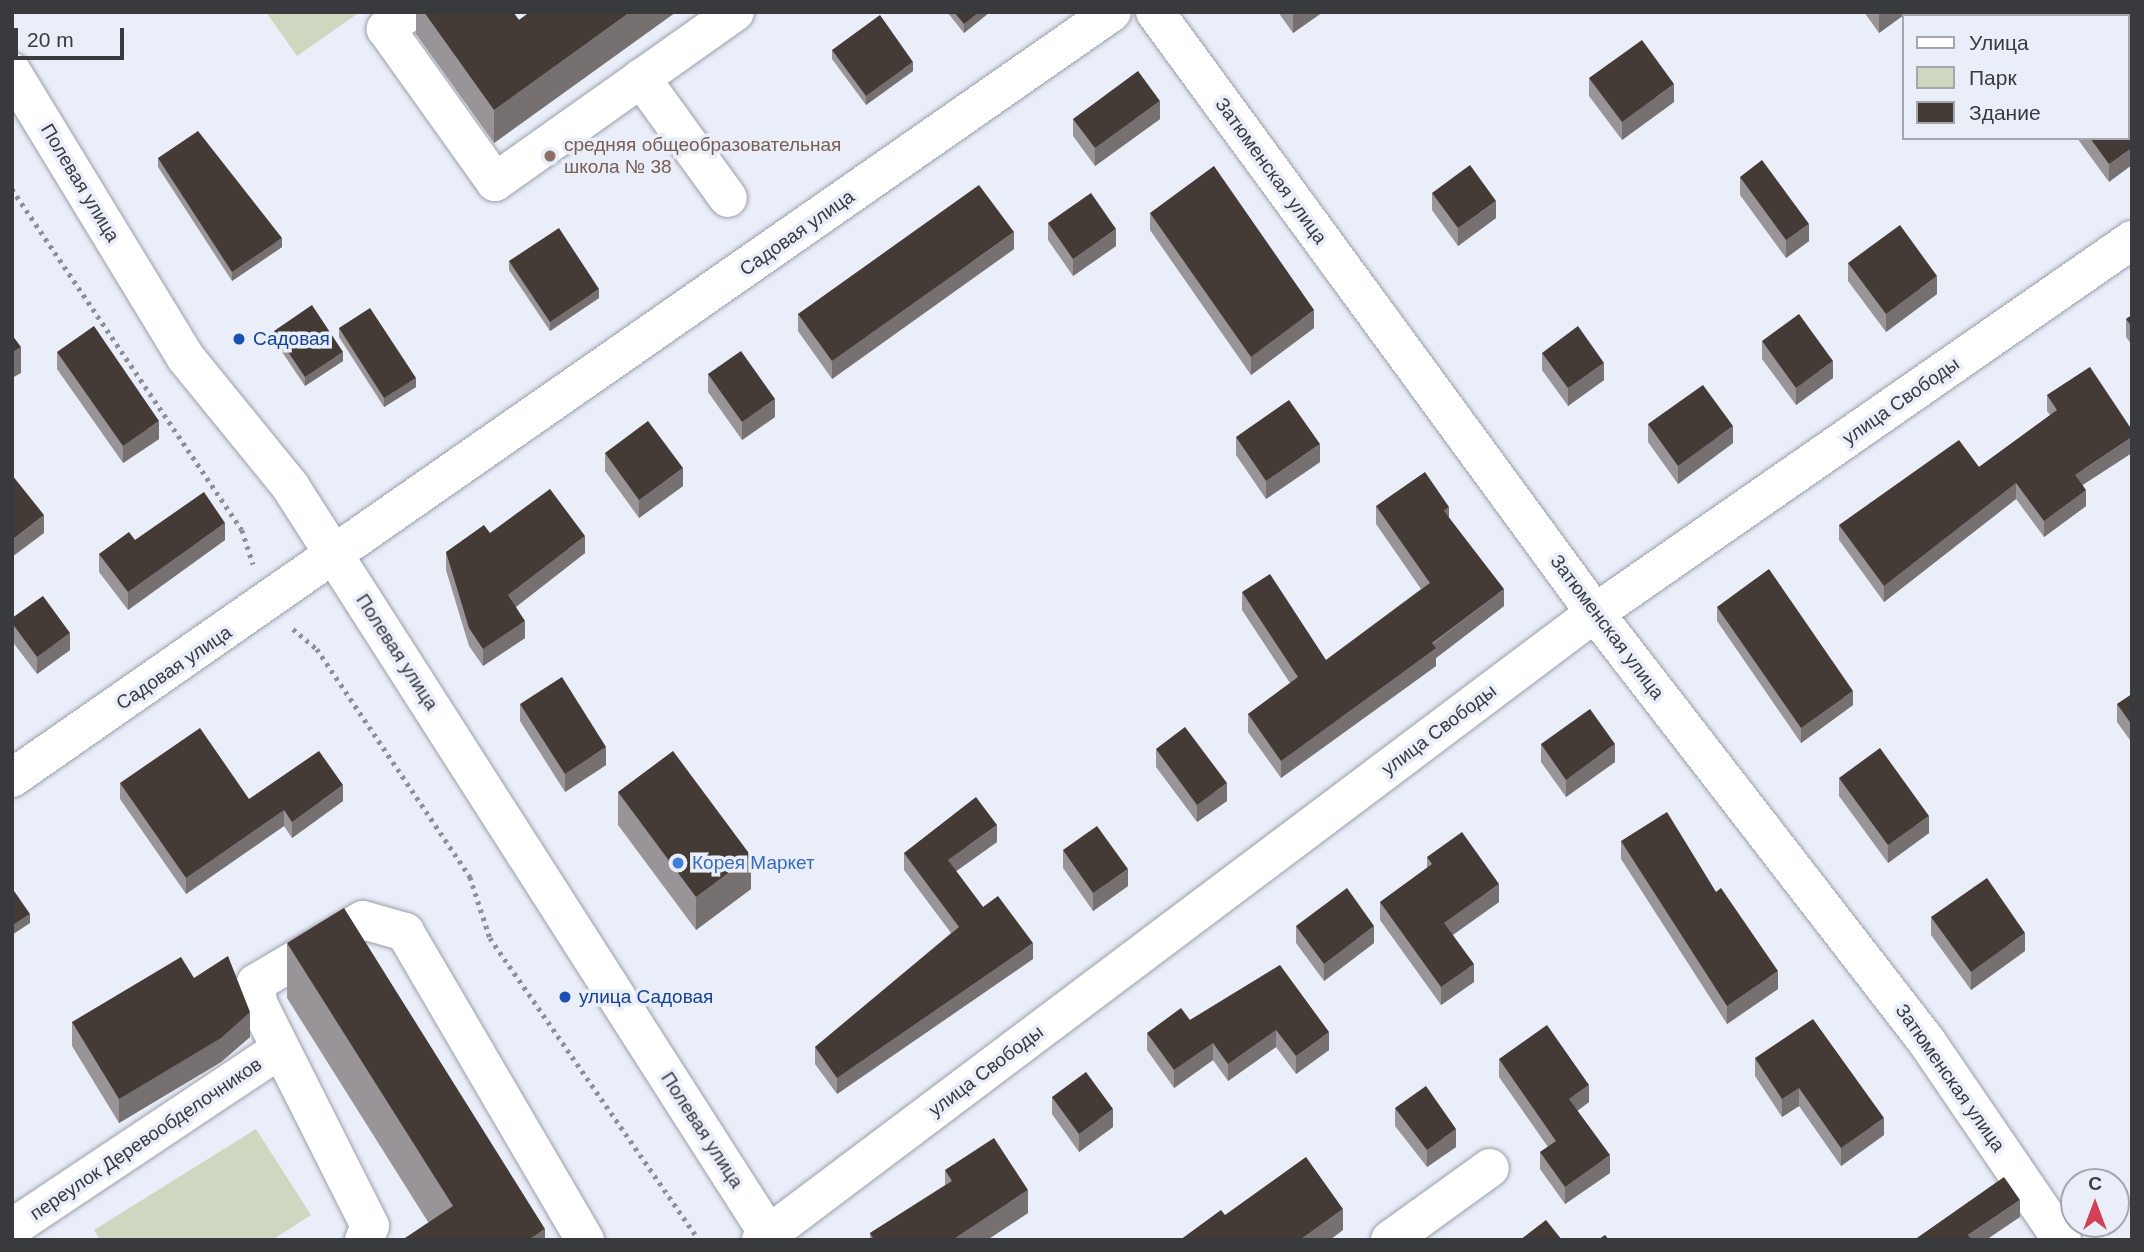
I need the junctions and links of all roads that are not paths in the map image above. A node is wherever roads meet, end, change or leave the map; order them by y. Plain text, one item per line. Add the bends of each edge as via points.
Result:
1 (409, 12) edge
2 (735, 12) edge
3 (1112, 12) edge
4 (1155, 12) edge
5 (12, 72) edge
6 (641, 78) junction
7 (728, 198) dead end
8 (2132, 240) edge
9 (335, 556) junction
10 (1595, 613) junction
11 (12, 778) edge
12 (280, 1049) junction
13 (1490, 1168) dead end
14 (12, 1228) edge
15 (767, 1238) edge
16 (364, 1240) edge
17 (585, 1240) edge
18 (1390, 1240) edge
19 (2062, 1240) edge

1 - 6 street via 386,29 495,181
2 - 6 street
3 - 9 street, Садовая улица
4 - 10 street, Затюменская улица
5 - 9 street, Полевая улица via 186,358 290,486
6 - 7 street
8 - 10 street, улица Свободы
9 - 11 street, Садовая улица
9 - 15 street, Полевая улица
10 - 15 street, улица Свободы
10 - 19 street, Затюменская улица via 1927,1042
12 - 14 street, переулок Деревообделочников
12 - 16 street via 370,1226
12 - 17 street via 256,983 363,920 405,932
13 - 18 street

